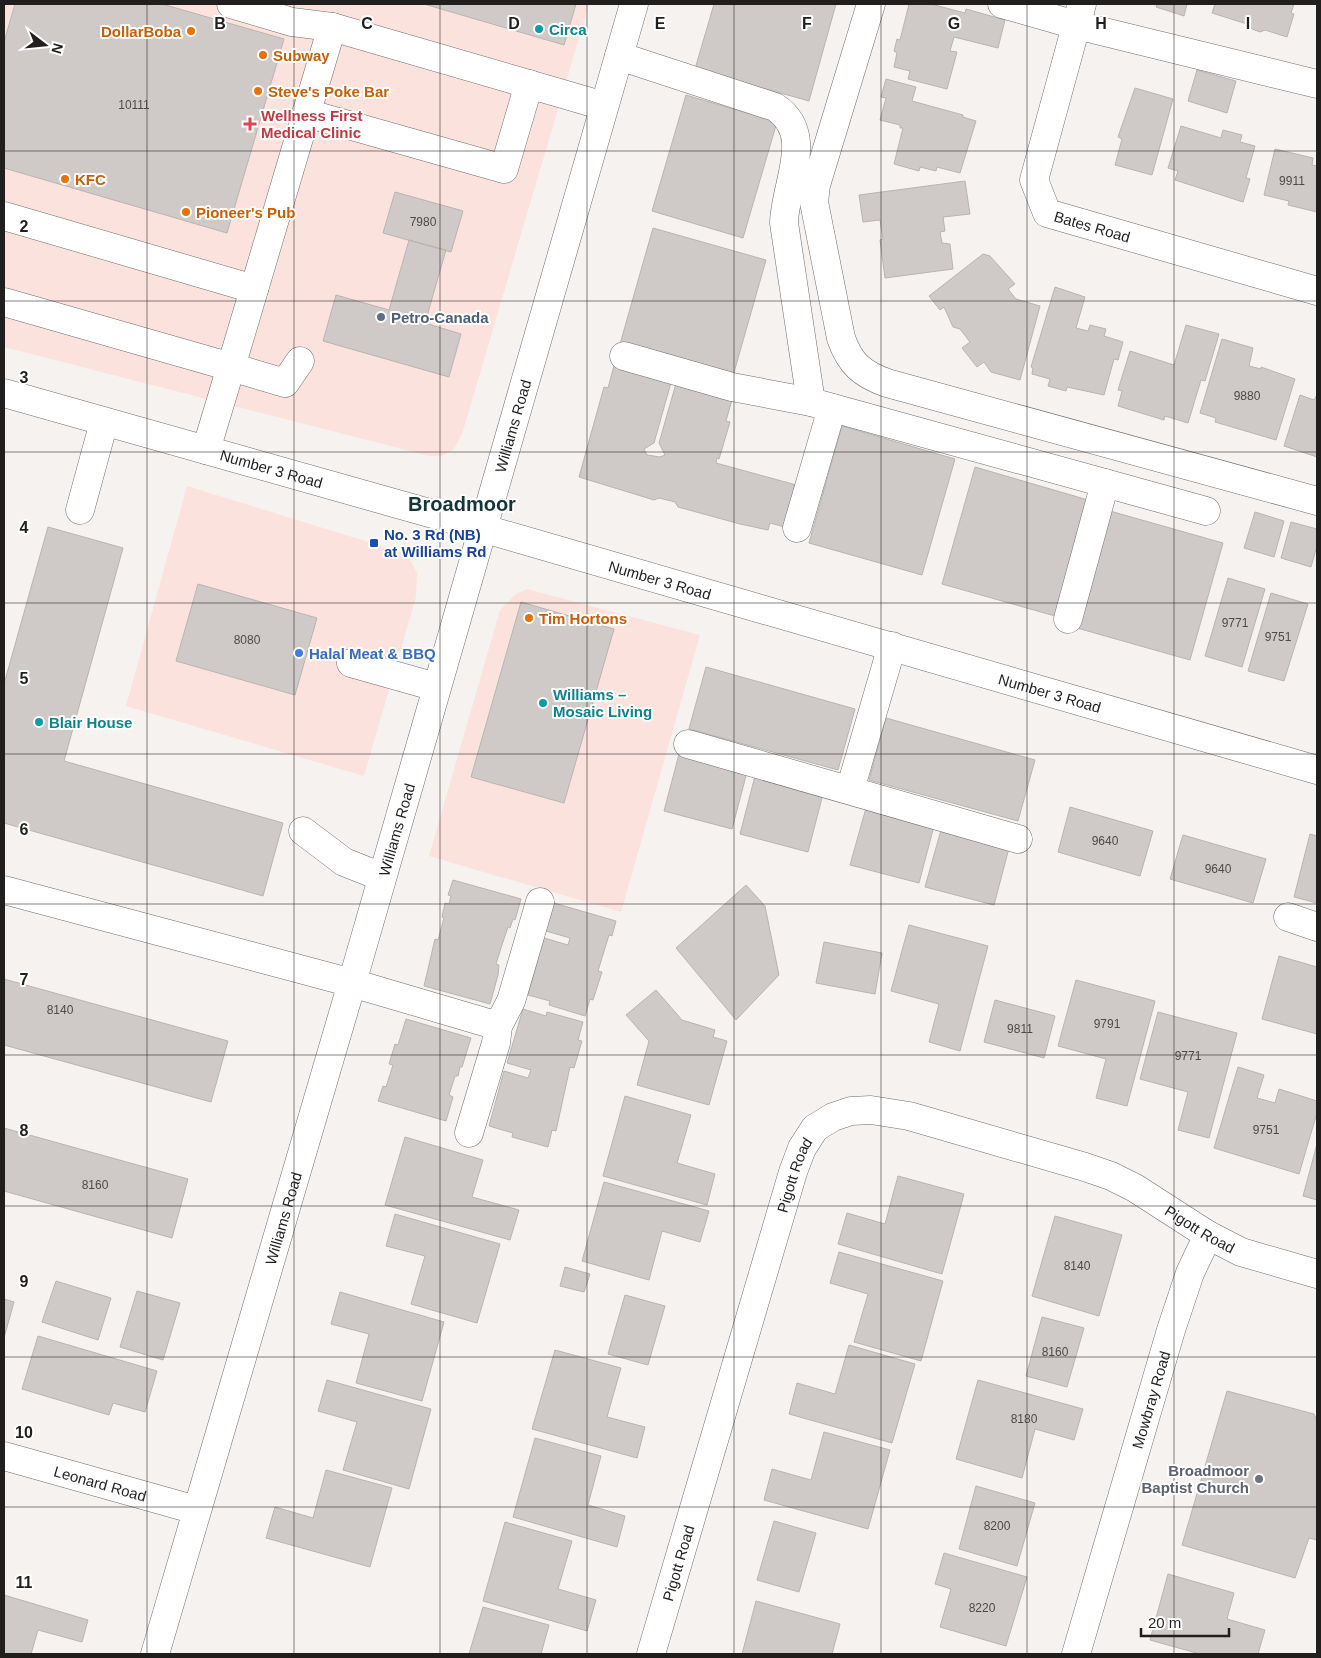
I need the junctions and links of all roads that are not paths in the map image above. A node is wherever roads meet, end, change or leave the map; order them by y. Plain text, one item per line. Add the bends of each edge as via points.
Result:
1 (231, 4) edge
2 (634, 4) edge
3 (871, 4) edge
4 (1002, 4) edge
5 (1078, 15) edge
6 (332, 27) junction
7 (619, 56) junction
8 (529, 84) junction
9 (1317, 84) edge
10 (604, 106) junction
11 (306, 113) junction
12 (4, 216) edge
13 (254, 289) junction
14 (1317, 291) edge
15 (4, 302) edge
16 (624, 356) dead end
17 (300, 361) dead end
18 (231, 367) junction
19 (4, 394) edge
20 (822, 405) junction
21 (104, 422) junction
22 (206, 450) junction
23 (1106, 484) junction
24 (1317, 501) edge
25 (80, 510) dead end
26 (1206, 511) dead end
27 (482, 528) junction
28 (798, 528) dead end
29 (1068, 619) dead end
30 (892, 646) junction
31 (351, 663) dead end
32 (436, 687) junction
33 (688, 744) dead end
34 (1317, 770) edge
35 (850, 790) junction
36 (304, 831) dead end
37 (1018, 839) dead end
38 (382, 877) junction
39 (4, 890) edge
40 (540, 902) dead end
41 (1288, 917) dead end
42 (1317, 927) edge
43 (352, 983) junction
44 (498, 1026) junction
45 (469, 1133) dead end
46 (1208, 1235) junction
47 (1317, 1274) edge
48 (4, 1456) edge
49 (196, 1510) junction
50 (155, 1654) edge
51 (651, 1654) edge
52 (1076, 1654) edge

1 - 6 street via 292,22
2 - 7 street, Williams Road
3 - 24 street via 816,185 814,202 841,338 847,355 859,369 887,384
4 - 5 street
5 - 9 street
5 - 14 street, Bates Road via 1034,180 1047,213
6 - 8 street
6 - 11 street
7 - 10 street, Williams Road
7 - 20 street via 774,107 793,125 796,152 784,223
8 - 10 street
8 - 11 street via 504,169
10 - 27 street, Williams Road
11 - 13 street
12 - 13 street
13 - 18 street
15 - 18 street
16 - 20 street via 732,387
17 - 18 street via 285,382
18 - 22 street
19 - 21 street, Number 3 Road
20 - 23 street
20 - 28 street
21 - 22 street, Number 3 Road
21 - 25 street
22 - 27 street, Number 3 Road
23 - 26 street
23 - 29 street
27 - 30 street, Number 3 Road
27 - 32 street, Williams Road
30 - 34 street, Number 3 Road
30 - 35 street
31 - 32 street
32 - 38 street, Williams Road
33 - 35 street
35 - 37 street
36 - 38 street via 344,862
38 - 43 street, Williams Road
39 - 43 street
40 - 44 street via 508,1009
41 - 42 street
43 - 44 street
43 - 49 street, Williams Road
44 - 45 street via 496,1043
46 - 47 street, Pigott Road via 1241,1252
46 - 51 street, Pigott Road via 1111,1176 909,1116 871,1110 851,1111 815,1128 802,1148 793,1172
46 - 52 street, Mowbray Road via 1190,1273 1171,1330
48 - 49 street, Leonard Road
49 - 50 street, Williams Road

